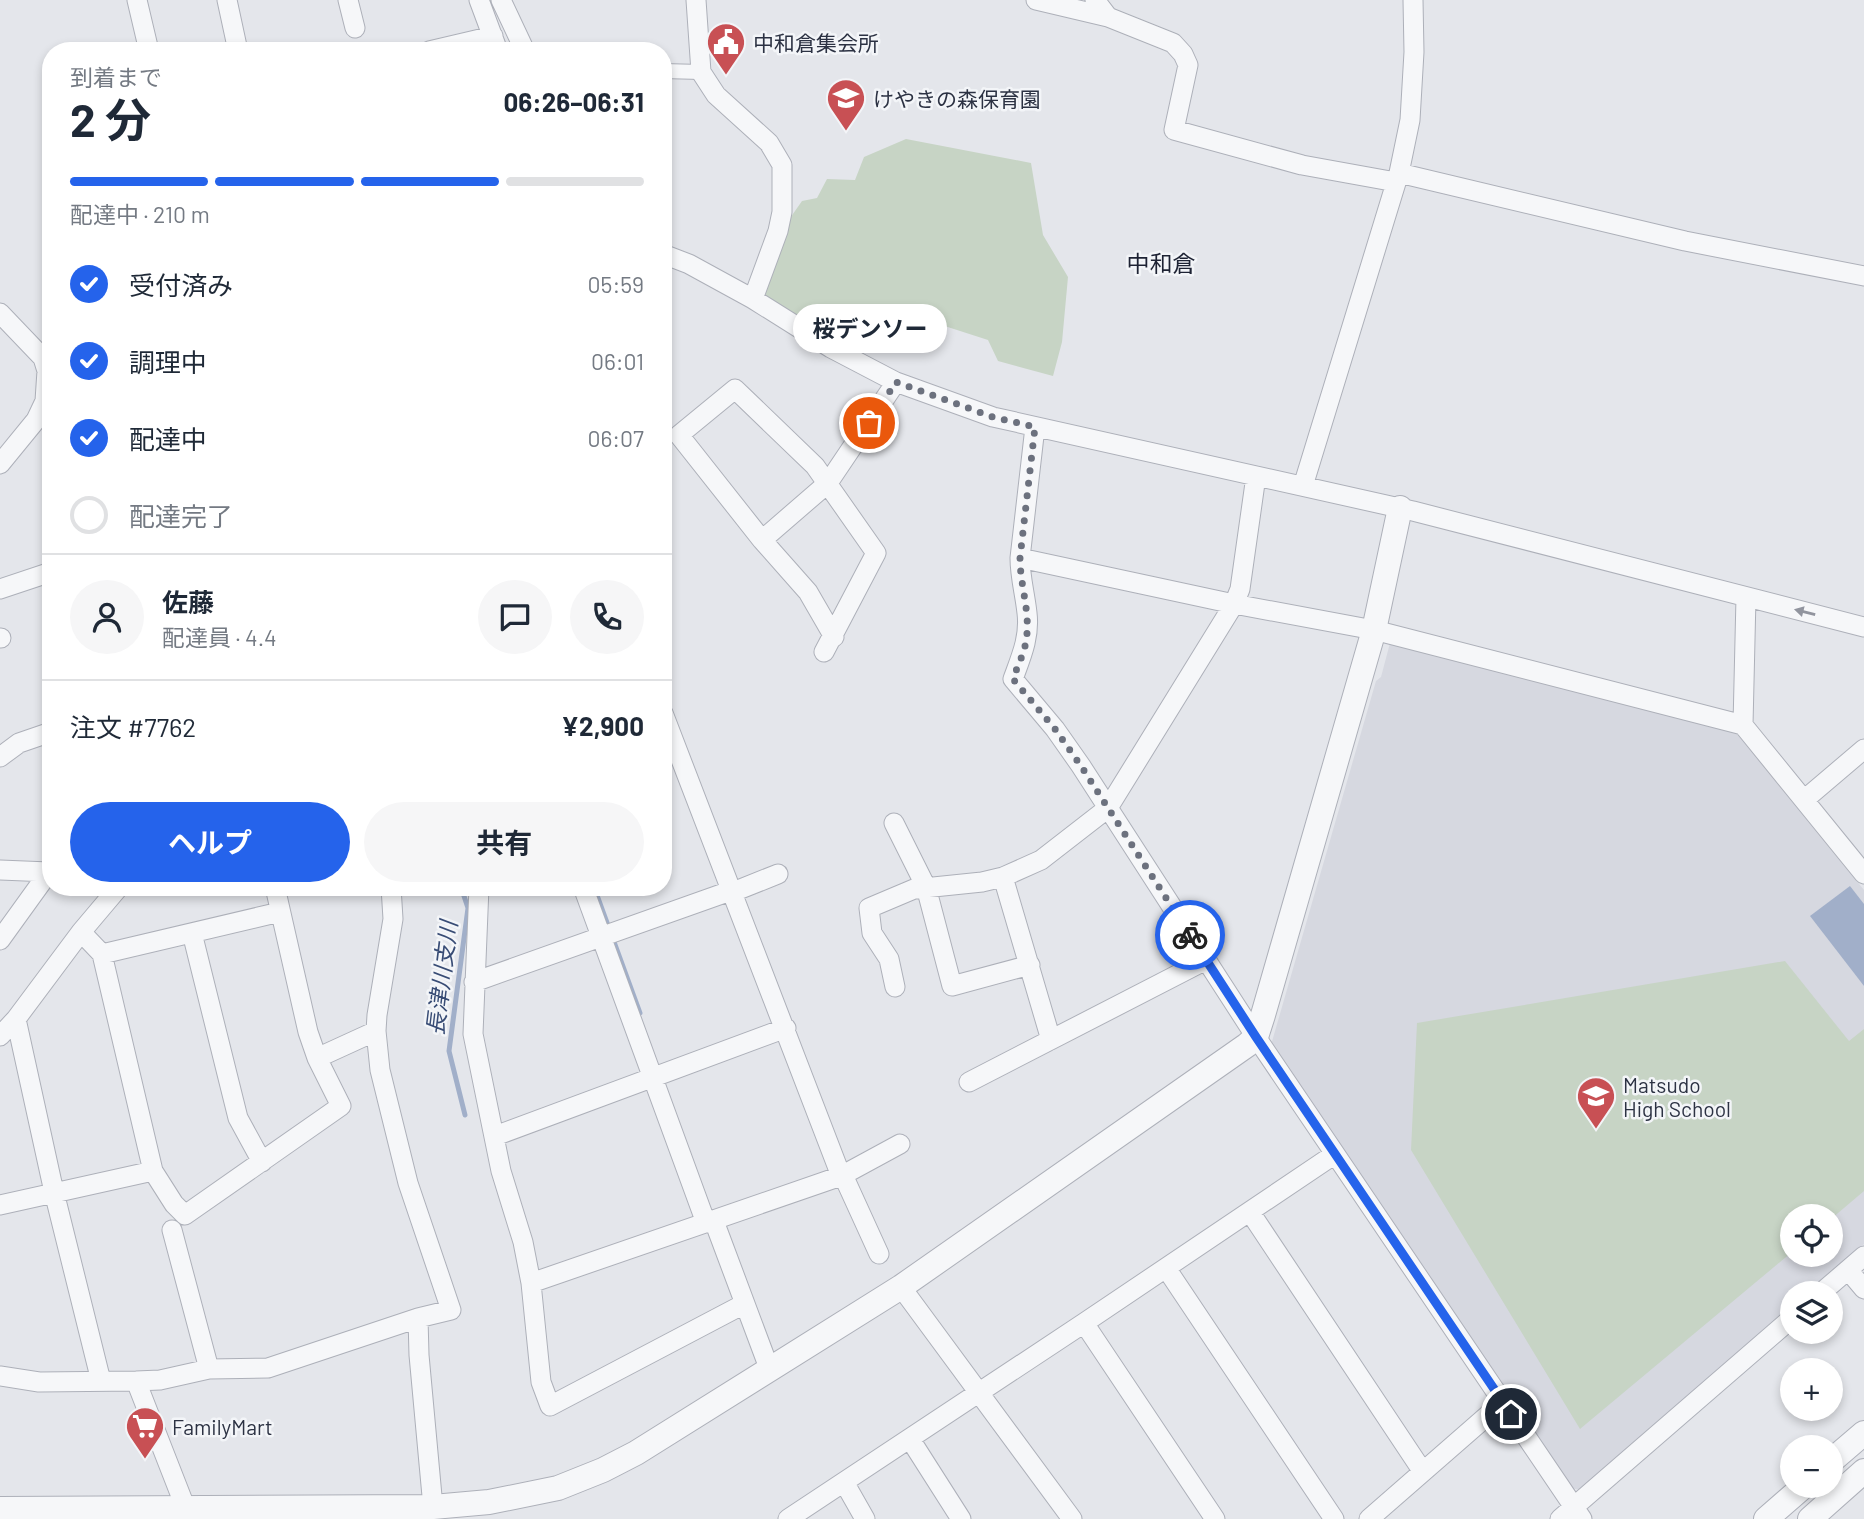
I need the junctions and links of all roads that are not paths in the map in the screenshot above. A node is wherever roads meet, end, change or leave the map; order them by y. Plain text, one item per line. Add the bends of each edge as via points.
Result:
1 (137, 0) edge
2 (227, 0) edge
3 (348, 0) edge
4 (479, 0) edge
5 (501, 0) edge
6 (696, 0) edge
7 (1036, 0) edge
8 (1095, 0) edge
9 (1413, 0) edge
10 (1108, 18) junction
11 (355, 28) dead end
12 (147, 42) edge
13 (236, 42) edge
14 (496, 42) edge
15 (521, 42) edge
16 (672, 71) edge
17 (701, 72) junction
18 (1398, 178) junction
19 (672, 257) edge
20 (1864, 276) edge
21 (753, 299) junction
22 (0, 313) edge
23 (42, 357) edge
24 (896, 382) junction
25 (42, 422) edge
26 (1035, 427) junction
27 (0, 464) edge
28 (1256, 476) junction
29 (828, 483) junction
30 (1303, 486) junction
31 (1400, 508) junction
32 (762, 540) junction
33 (1020, 558) junction
34 (42, 575) edge
35 (0, 589) edge
36 (1746, 597) junction
37 (1234, 604) junction
38 (1864, 627) edge
39 (1374, 630) junction
40 (1743, 725) junction
41 (42, 735) edge
42 (672, 736) edge
43 (1864, 749) edge
44 (0, 757) edge
45 (1804, 800) junction
46 (1108, 808) junction
47 (894, 823) dead end
48 (0, 870) edge
49 (42, 872) edge
50 (778, 874) dead end
51 (1864, 874) edge
52 (1003, 877) junction
53 (42, 880) edge
54 (926, 887) junction
55 (733, 891) junction
56 (111, 896) edge
57 (277, 896) edge
58 (392, 896) edge
59 (479, 896) edge
60 (586, 896) edge
61 (280, 912) junction
62 (81, 932) junction
63 (192, 933) junction
64 (601, 937) junction
65 (0, 940) edge
66 (102, 954) junction
67 (1206, 960) junction
68 (1030, 965) junction
69 (474, 982) junction
70 (895, 987) dead end
71 (16, 1019) junction
72 (786, 1028) junction
73 (376, 1031) junction
74 (0, 1035) edge
75 (1256, 1037) junction
76 (1051, 1040) junction
77 (317, 1058) junction
78 (653, 1078) junction
79 (969, 1082) dead end
80 (495, 1136) junction
81 (900, 1144) dead end
82 (1335, 1154) junction
83 (262, 1162) junction
84 (153, 1171) junction
85 (842, 1175) junction
86 (54, 1192) junction
87 (0, 1205) edge
88 (1250, 1212) junction
89 (710, 1222) junction
90 (172, 1230) dead end
91 (879, 1254) dead end
92 (1864, 1256) edge
93 (1166, 1268) junction
94 (1848, 1270) junction
95 (1835, 1281) edge
96 (531, 1283) junction
97 (901, 1287) junction
98 (1864, 1289) edge
99 (744, 1304) junction
100 (418, 1318) junction
101 (1084, 1323) junction
102 (1780, 1329) edge
103 (769, 1368) junction
104 (209, 1369) junction
105 (0, 1376) edge
106 (101, 1381) junction
107 (136, 1381) junction
108 (979, 1392) junction
109 (1503, 1402) junction
110 (1864, 1433) edge
111 (910, 1439) junction
112 (1843, 1451) edge
113 (1864, 1471) edge
114 (1423, 1472) junction
115 (844, 1482) junction
116 (1790, 1498) edge
117 (0, 1509) edge
118 (188, 1512) edge
119 (434, 1513) edge
120 (1571, 1515) edge
121 (788, 1519) edge
122 (864, 1519) edge
123 (961, 1519) edge
124 (1072, 1519) edge
125 (1215, 1519) edge
126 (1334, 1519) edge
127 (1369, 1519) edge
128 (1766, 1519) edge
129 (1810, 1519) edge

1 - 12 street
2 - 13 street
3 - 11 street
4 - 14 street
5 - 15 street
6 - 17 street
7 - 10 street
8 - 10 street
9 - 18 street via 1410,120
10 - 18 street via 1172,43 1184,54 1188,65 1174,130 1302,165
16 - 17 street
17 - 21 street via 716,94 769,143 782,165 778,231
18 - 20 street
18 - 30 street
19 - 21 street
21 - 24 street
22 - 23 street
24 - 26 street
24 - 29 street
25 - 27 street
26 - 28 street
26 - 33 street
28 - 30 street
28 - 37 street
29 - 32 street
29 - 32 street via 876,553 829,645 808,592
29 - 32 street via 734,390 680,435
30 - 31 street
31 - 36 street
31 - 39 street
33 - 37 street
33 - 46 street via 1028,616 1026,643 1013,679 1055,729
34 - 35 street
38 -> 36 street
36 - 40 street
37 - 39 street
37 - 46 street
39 - 40 street
39 - 75 street
40 - 45 street
41 - 44 street via 19,743
42 - 55 street
43 - 45 street
45 - 51 street
46 - 52 street via 1041,860
46 - 67 street
47 - 54 street
48 - 49 street
50 - 55 street
52 - 54 street
52 - 68 street
53 - 65 street
54 - 68 street via 952,986
54 - 70 street via 869,908 873,933 889,959
55 - 64 street
55 - 72 street
56 - 62 street
57 - 61 street
58 - 73 street via 393,919
59 - 69 street
60 - 64 street
61 - 63 street
61 - 77 street
62 - 66 street
62 - 71 street
63 - 66 street
63 - 83 street via 238,1118
64 - 69 street
64 - 78 street
66 - 84 street
67 - 75 street
67 - 76 street
68 - 76 street
69 - 80 street via 473,1034
71 - 74 street
71 - 86 street
72 - 78 street
72 - 85 street
73 - 77 street
73 - 100 street via 380,1070 408,1183 451,1310
75 - 82 street
75 - 97 street
76 - 79 street
77 - 83 street via 341,1106
78 - 80 street
78 - 89 street
80 - 96 street
81 - 85 street
82 - 88 street
82 - 109 street
83 - 84 street via 185,1215
84 - 86 street
85 - 89 street
85 - 91 street
86 - 87 street
86 - 106 street
88 - 93 street
88 - 114 street
89 - 96 street
89 - 99 street
90 - 104 street
92 - 94 street
93 - 101 street
93 - 126 street
94 - 95 street
94 - 98 street
96 - 99 street via 541,1382 550,1405
97 - 103 street
97 - 108 street
99 - 103 street
100 - 104 street via 268,1368
100 - 119 street
101 - 108 street
101 - 125 street
102 - 120 street
103 - 119 street via 636,1452 577,1481
104 - 107 street
105 - 106 street via 39,1382
106 - 107 street
107 - 118 street
108 - 111 street
108 - 124 street
109 - 114 street
109 - 120 street
110 - 112 street
111 - 115 street
111 - 123 street
113 - 129 street
114 - 127 street
115 - 121 street
115 - 122 street
116 - 128 street
117 - 118 street
118 - 119 street

